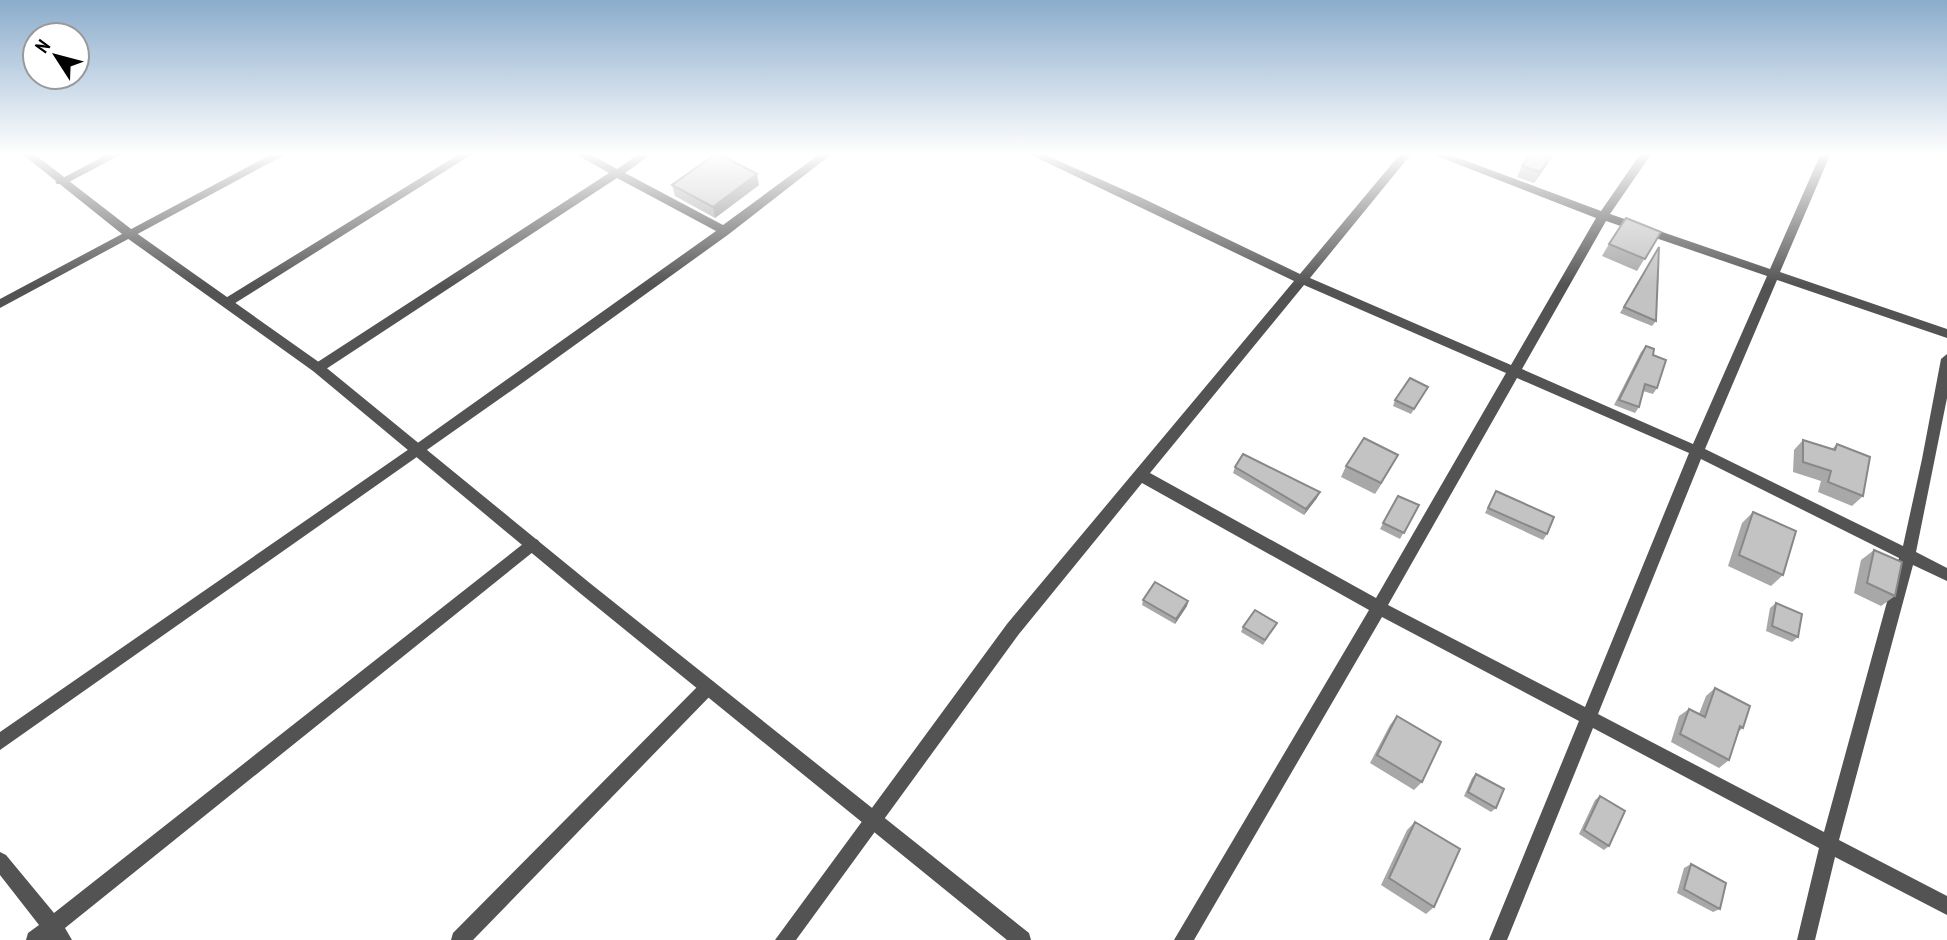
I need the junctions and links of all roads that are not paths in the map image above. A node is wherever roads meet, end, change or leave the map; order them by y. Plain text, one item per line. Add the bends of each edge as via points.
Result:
1 (81, 197) edge
2 (201, 197) edge
3 (398, 197) edge
4 (582, 197) edge
5 (660, 197) edge
6 (770, 197) edge
7 (1131, 197) edge
8 (1370, 197) edge
9 (1552, 197) edge
10 (1616, 197) edge
11 (1807, 197) edge
12 (1603, 216) junction
13 (725, 231) junction
14 (131, 234) junction
15 (1774, 275) junction
16 (1301, 279) junction
17 (228, 302) junction
18 (0, 304) edge
19 (1947, 334) edge
20 (1947, 359) edge
21 (318, 368) junction
22 (1512, 372) junction
23 (418, 451) junction
24 (1697, 451) junction
25 (1139, 474) junction
26 (533, 544) junction
27 (1907, 557) junction
28 (1947, 575) edge
29 (1378, 607) junction
30 (708, 687) junction
31 (1588, 717) junction
32 (0, 742) edge
33 (874, 820) junction
34 (1828, 842) junction
35 (0, 861) edge
36 (1947, 906) edge
37 (57, 933) edge
38 (35, 940) edge
39 (460, 940) edge
40 (784, 940) edge
41 (1022, 940) edge
42 (1183, 940) edge
43 (1498, 940) edge
44 (1806, 940) edge

1 - 14 street
2 - 14 street
3 - 17 street
4 - 21 street
5 - 13 street
6 - 13 street
7 - 16 street
8 - 16 street
9 - 12 street
10 - 12 street
11 - 15 street
12 - 15 street
12 - 22 street
13 - 23 street
14 - 17 street
14 - 18 street
15 - 19 street
15 - 24 street
16 - 22 street
16 - 25 street
17 - 21 street
20 - 27 street
21 - 23 street
22 - 24 street
22 - 29 street
23 - 26 street
23 - 32 street
24 - 27 street
24 - 31 street
25 - 29 street
25 - 33 street via 1013,629
26 - 30 street
26 - 37 street
27 - 28 street
27 - 34 street
29 - 31 street
29 - 42 street
30 - 33 street
30 - 39 street
31 - 34 street
31 - 43 street
33 - 40 street
33 - 41 street
34 - 36 street
34 - 44 street
35 - 37 street
37 - 38 street

